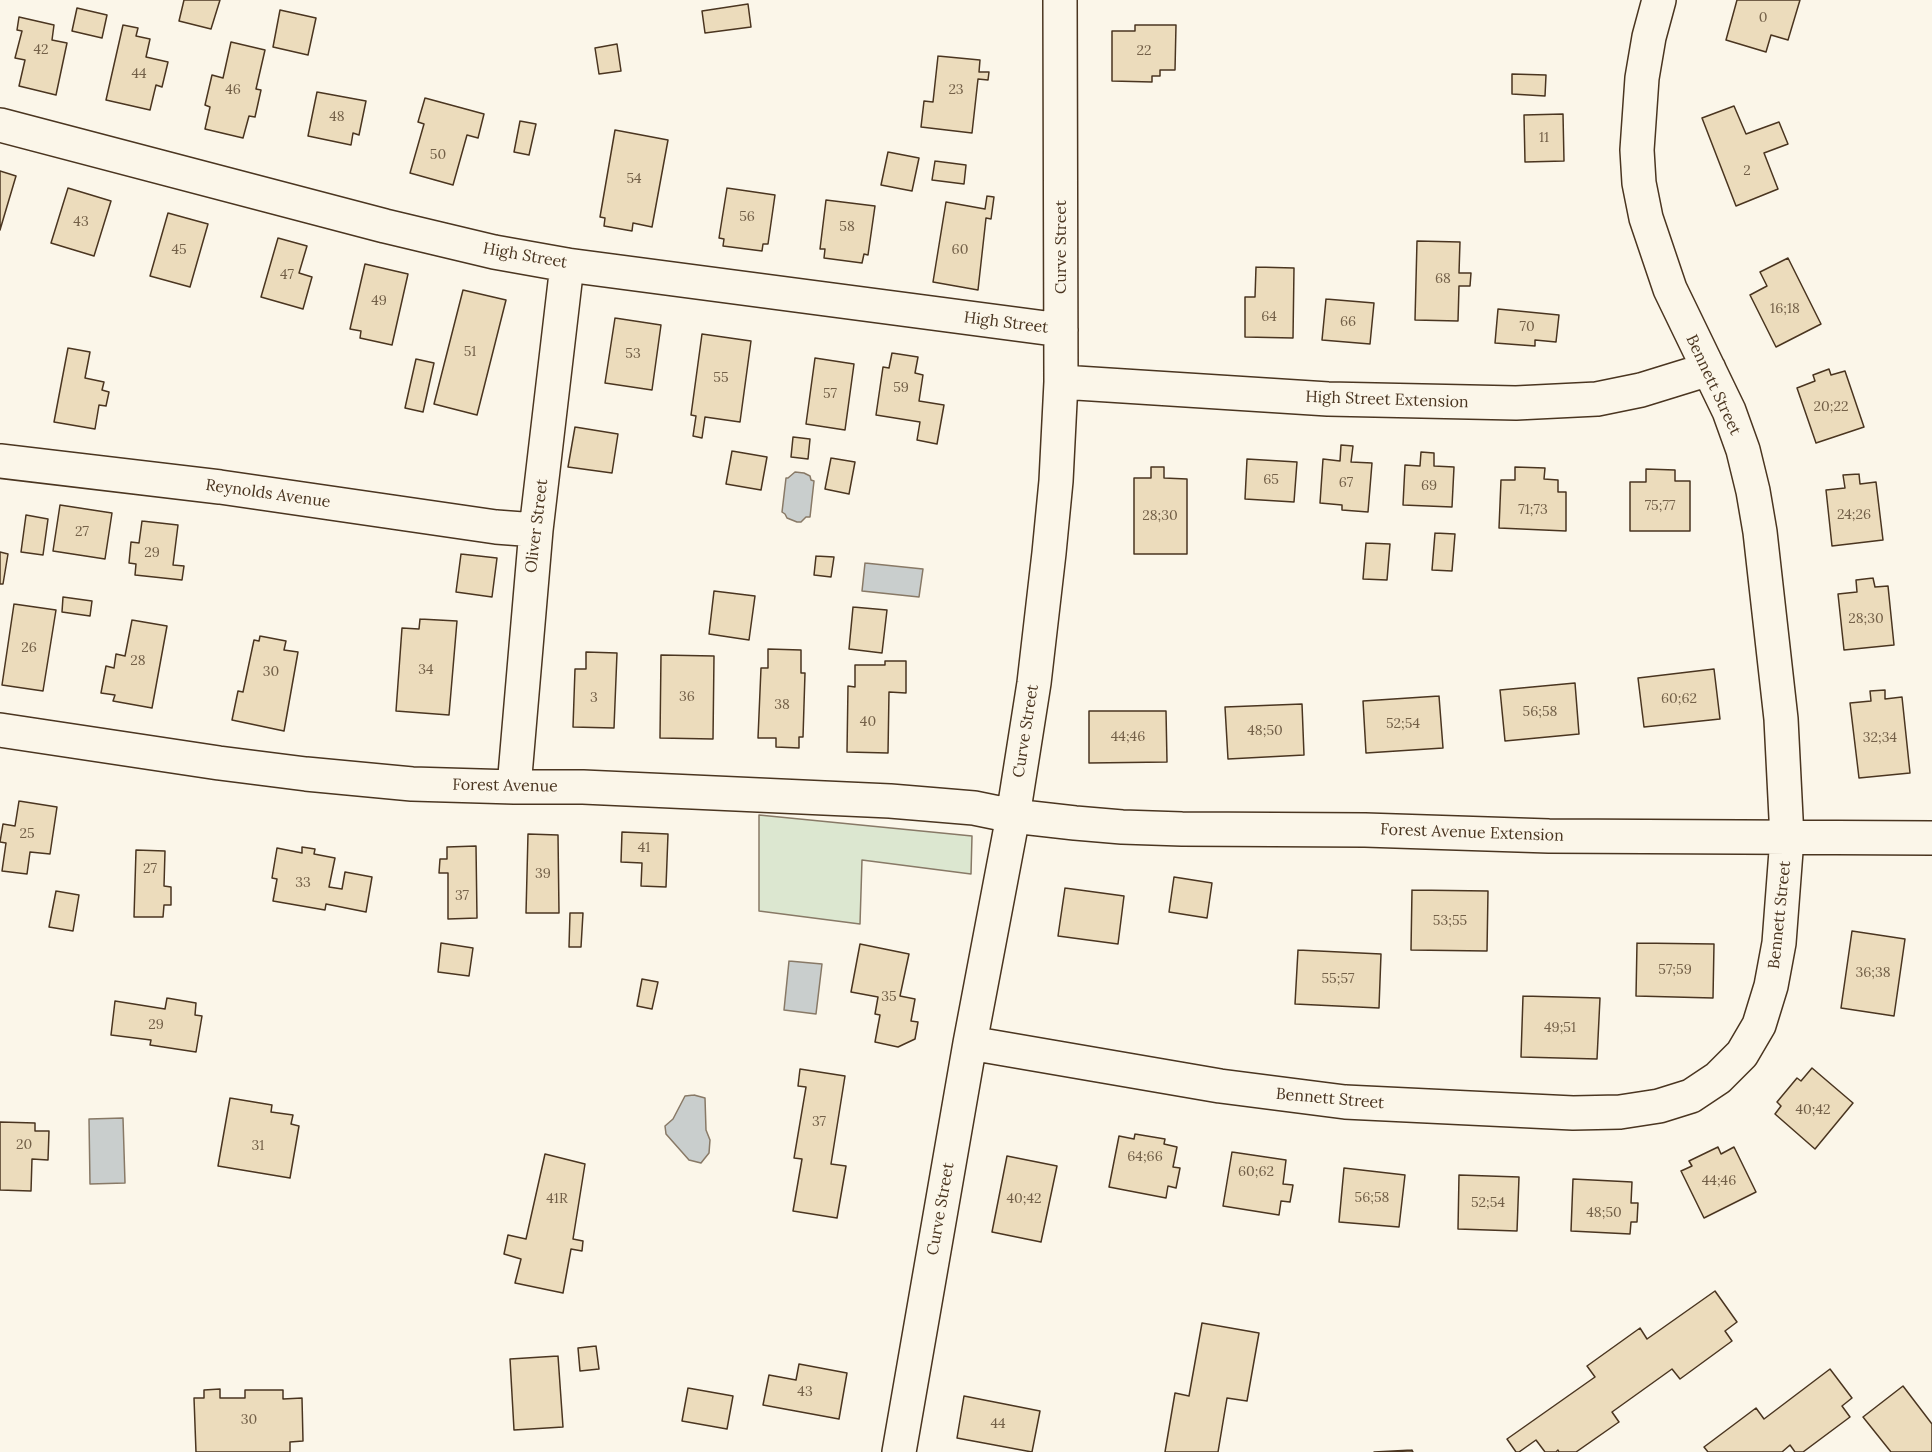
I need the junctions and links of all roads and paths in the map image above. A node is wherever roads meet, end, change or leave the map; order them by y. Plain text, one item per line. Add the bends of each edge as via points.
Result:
1 (1060, 0) edge
2 (1659, 0) edge
3 (0, 125) edge
4 (567, 265) junction
5 (1061, 330) junction
6 (1709, 369) junction
7 (1061, 382) junction
8 (0, 461) edge
9 (536, 530) junction
10 (0, 730) edge
11 (514, 788) junction
12 (1012, 816) junction
13 (1787, 838) junction
14 (1932, 838) edge
15 (970, 1043) junction
16 (899, 1452) edge

1 - 5 street, Curve Street
2 - 6 street, Bennett Street via 1642,78 1637,150 1640,183 1646,218 1670,289
3 - 4 street, High Street via 385,226
4 - 5 street, High Street
4 - 9 street, Oliver Street
5 - 7 street, Curve Street
6 - 7 street, High Street Extension via 1597,399 1516,403 1328,399
6 - 13 street, Bennett Street via 1743,450 1755,501 1781,719
7 - 12 street, Curve Street via 1049,554 1034,683
8 - 9 street, Reynolds Avenue via 210,485 496,528
9 - 11 street, Oliver Street
10 - 11 street, Forest Avenue via 306,774
11 - 12 street, Forest Avenue via 583,787 868,800 974,808
12 - 13 street, Forest Avenue Extension via 1182,830
12 - 15 street, Curve Street
13 - 14 street, Forest Avenue Extension
13 - 15 street, Bennett Street via 1779,943 1759,1025 1742,1054 1718,1078 1691,1096 1659,1106 1573,1113 1345,1102 1220,1086
15 - 16 street, Curve Street

